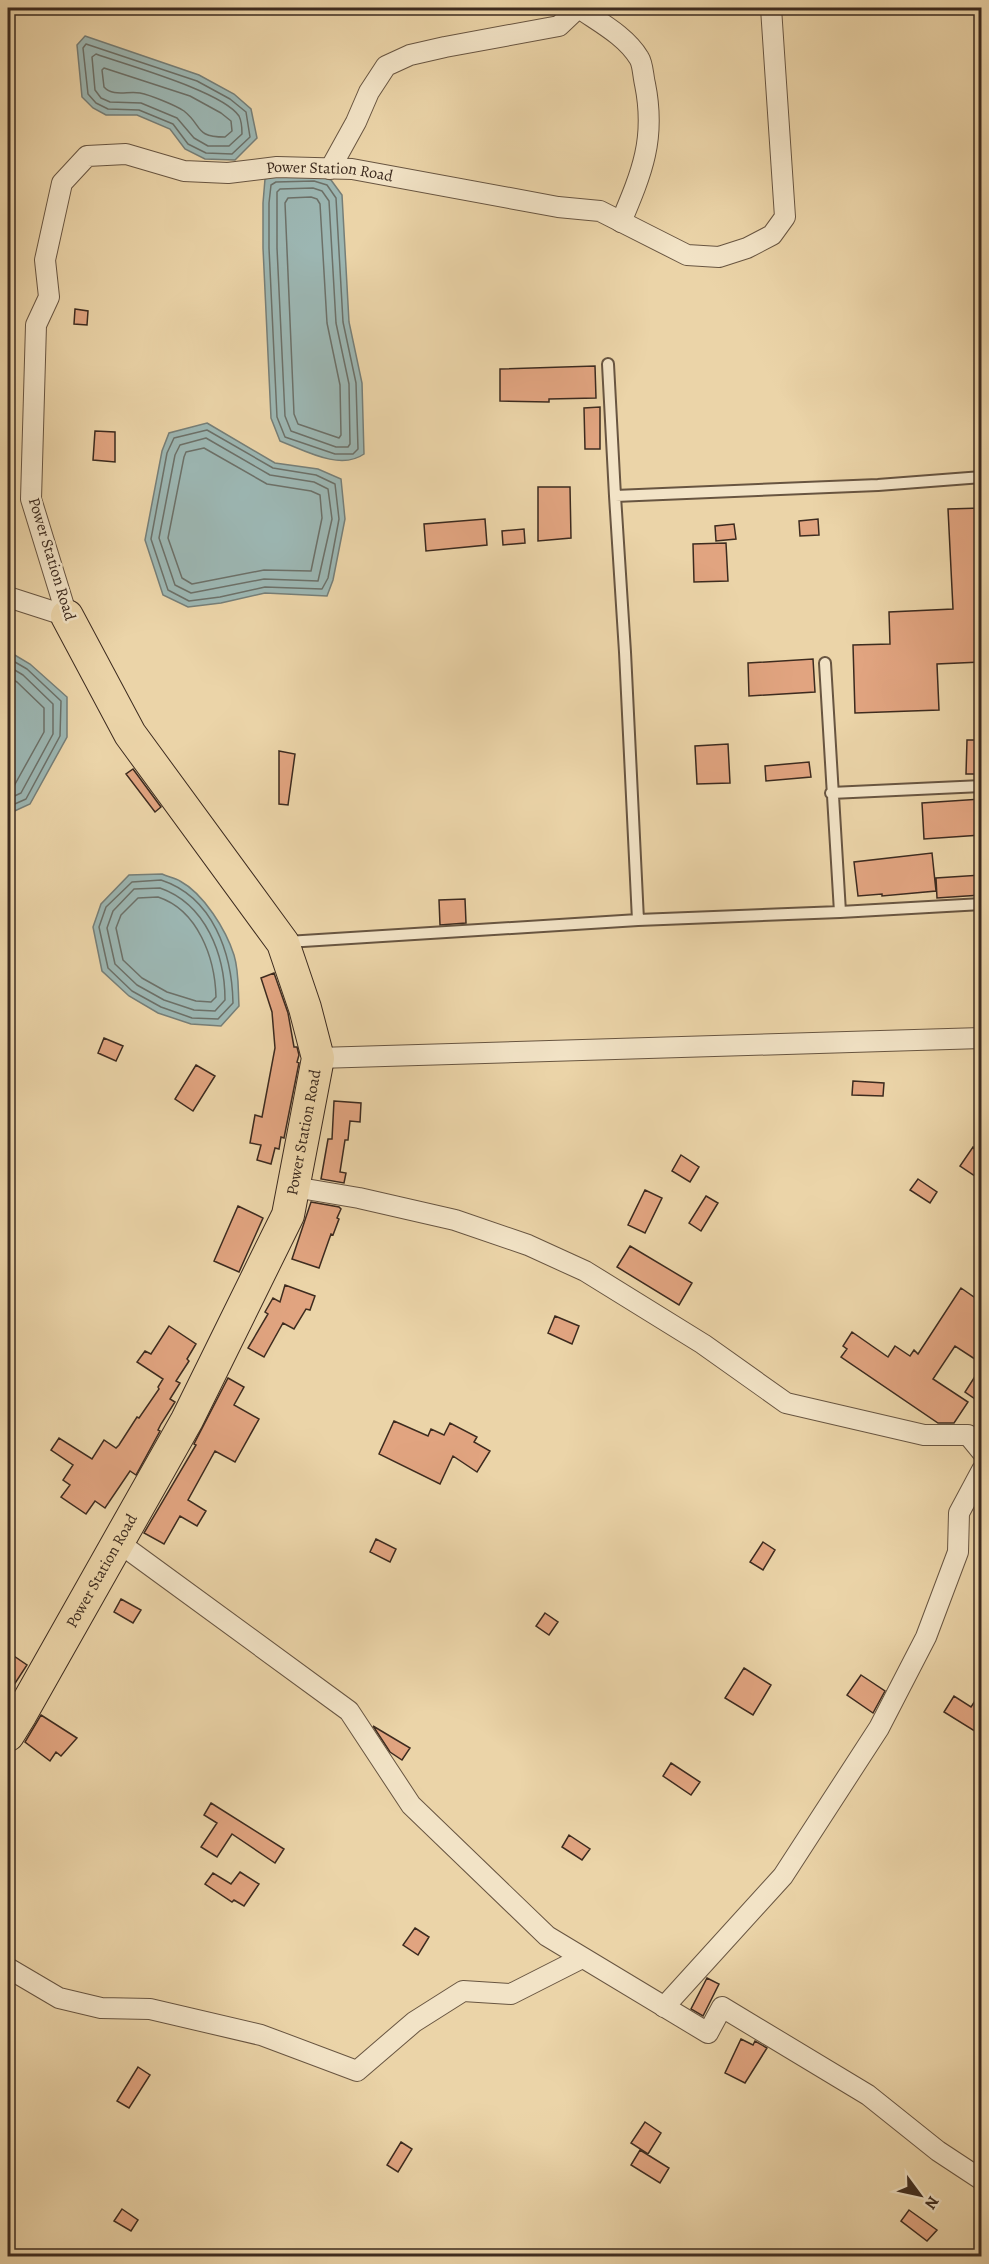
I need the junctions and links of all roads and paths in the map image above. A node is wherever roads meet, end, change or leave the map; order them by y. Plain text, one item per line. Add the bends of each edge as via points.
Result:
1 (579, 8) edge
2 (771, 8) edge
3 (330, 169) junction
4 (621, 222) junction
5 (608, 364) dead end
6 (981, 477) edge
7 (615, 496) junction
8 (8, 597) edge
9 (67, 615) junction
10 (825, 663) dead end
11 (981, 786) edge
12 (831, 792) junction
13 (981, 904) edge
14 (840, 912) junction
15 (638, 920) junction
16 (283, 943) junction
17 (981, 1038) edge
18 (318, 1058) junction
19 (294, 1187) junction
20 (981, 1452) edge
21 (981, 1470) edge
22 (118, 1542) junction
23 (8, 1735) edge
24 (582, 1958) junction
25 (8, 1968) edge
26 (664, 2007) junction
27 (981, 2180) edge

1 - 3 street via 559,26 410,55 386,66
1 - 4 street via 616,34 639,58 645,86 650,117 648,148
2 - 4 street, Power Station Road via 785,216 772,235 719,257 687,255
3 - 4 street, Power Station Road via 352,169 558,207 600,211
3 - 9 street, Power Station Road via 184,171 126,154 87,156 62,183 45,260 49,297 36,325 31,499
5 - 7 lane
6 - 7 lane
7 - 15 lane
8 - 9 street
9 - 16 main road, Power Station Road via 130,734
10 - 12 lane
11 - 12 lane
12 - 14 lane
13 - 14 lane
14 - 15 lane
15 - 16 lane
16 - 18 main road, Power Station Road
17 - 18 street
18 - 19 main road, Power Station Road
19 - 20 street via 454,1220 528,1245 595,1277 703,1344 786,1403 924,1435 968,1435
19 - 22 main road, Power Station Road via 288,1215 187,1420
21 - 26 street via 959,1513 958,1552 926,1637 879,1728 783,1876
22 - 23 main road, Power Station Road
22 - 24 street via 349,1711 411,1805 547,1936
24 - 25 street via 511,1994 463,1991 414,2022 357,2071 261,2035 150,2009 101,2008 59,1998
24 - 26 street
26 - 27 street via 708,2033 722,2007 868,2095

